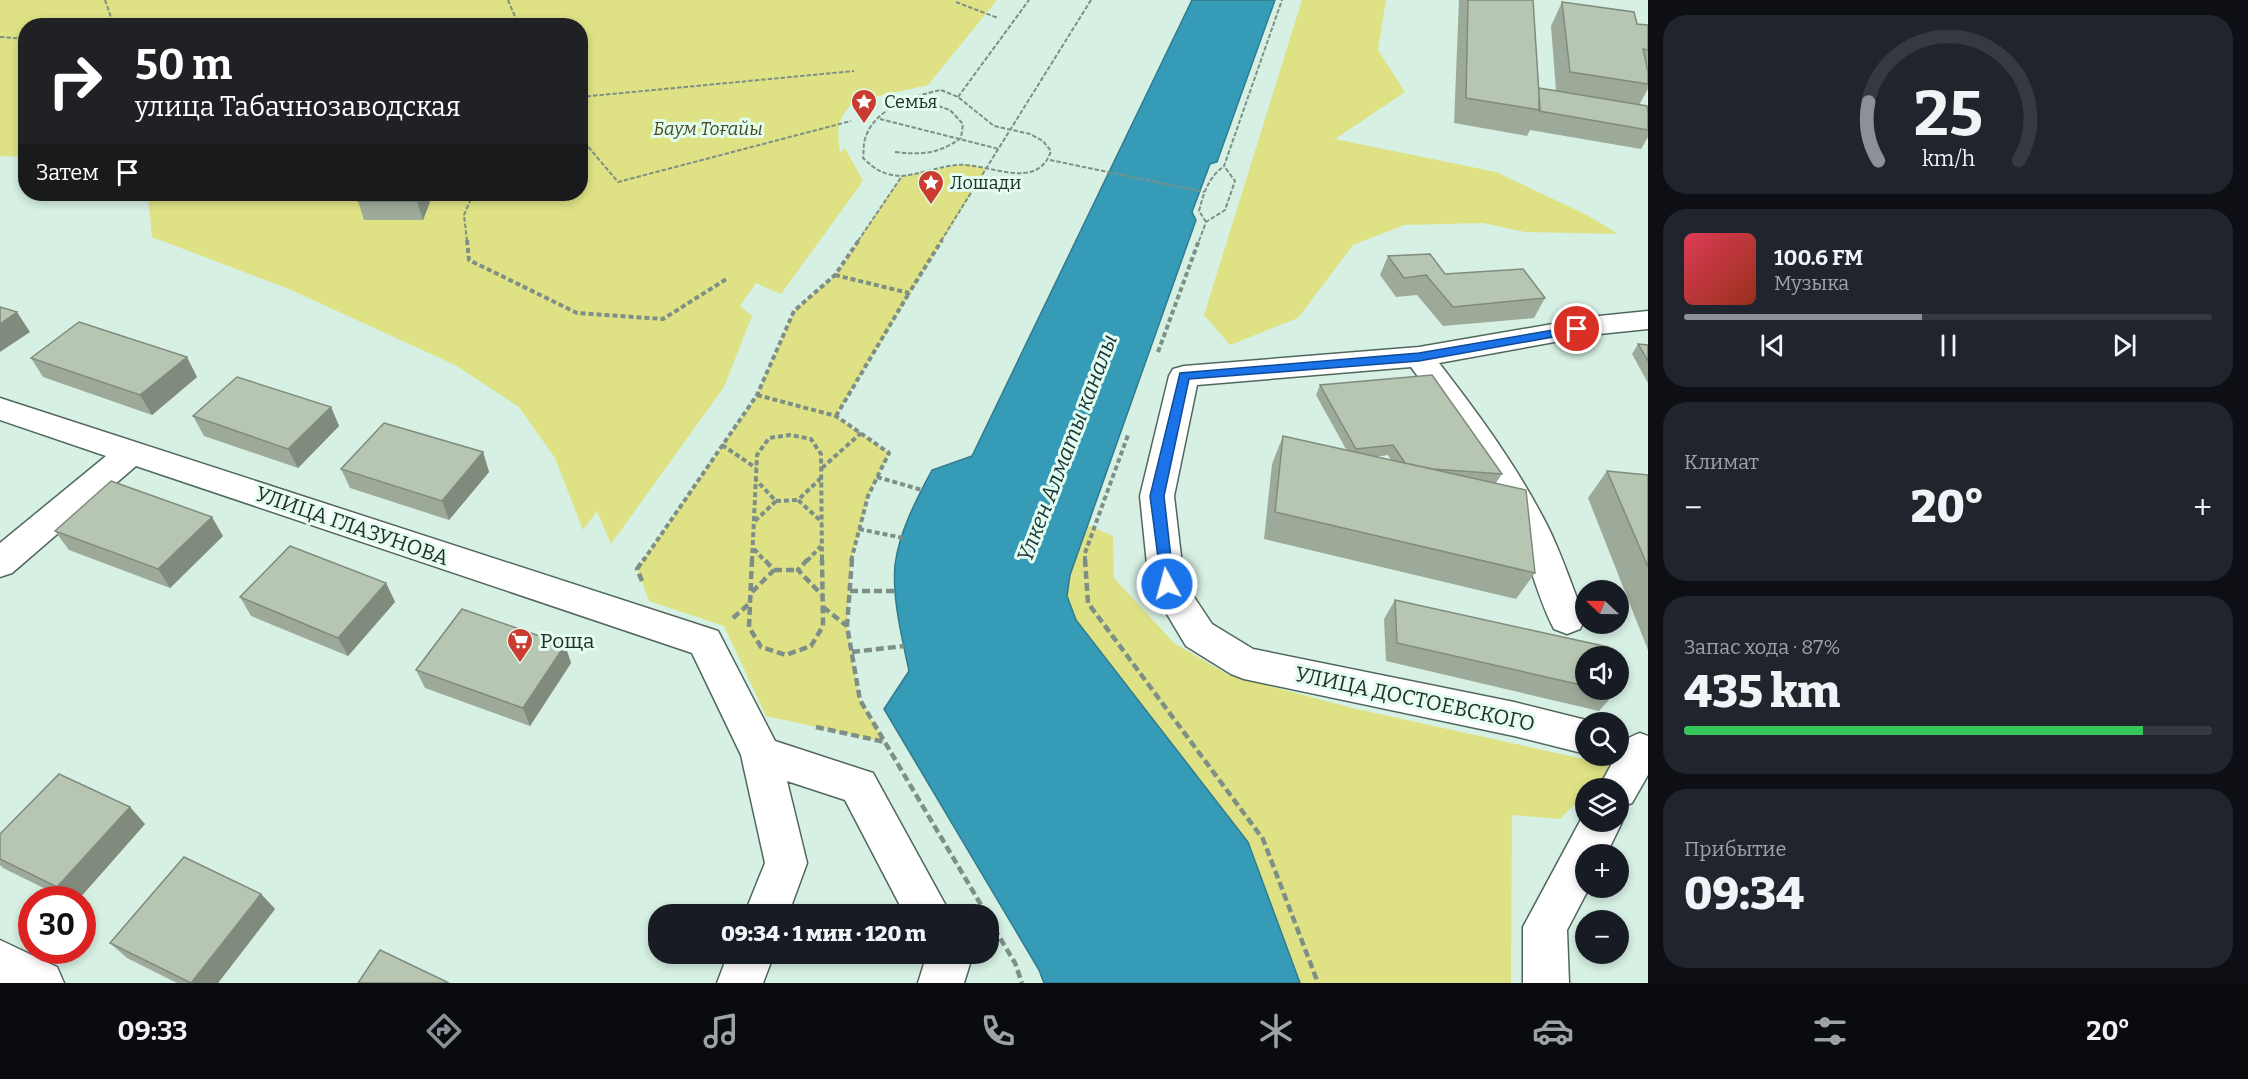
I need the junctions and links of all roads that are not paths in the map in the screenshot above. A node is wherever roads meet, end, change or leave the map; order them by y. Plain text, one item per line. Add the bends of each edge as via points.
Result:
1 (1648, 320) edge
2 (1419, 357) junction
3 (0, 409) edge
4 (131, 452) junction
5 (0, 563) edge
6 (1567, 619) dead end
7 (1575, 734) edge
8 (1635, 750) edge
9 (761, 754) junction
10 (1623, 778) edge
11 (1596, 832) edge
12 (770, 904) edge
13 (923, 904) edge
14 (0, 963) edge
15 (747, 964) edge
16 (947, 964) edge
17 (42, 983) edge
18 (740, 983) edge
19 (941, 983) edge
20 (1546, 983) edge

1 - 2 street
2 - 6 street via 1470,424 1508,486 1532,529
2 - 7 street, УЛИЦА ДОСТОЕВСКОГО via 1184,376 1157,496 1167,584 1199,635 1244,663
3 - 4 street, УЛИЦА ГЛАЗУНОВА
4 - 5 street
4 - 9 street, УЛИЦА ГЛАЗУНОВА via 405,545 715,634
8 - 10 street
9 - 12 street via 786,863
9 - 13 street via 859,786
11 - 20 street via 1545,927
14 - 17 street
15 - 18 street
16 - 19 street

